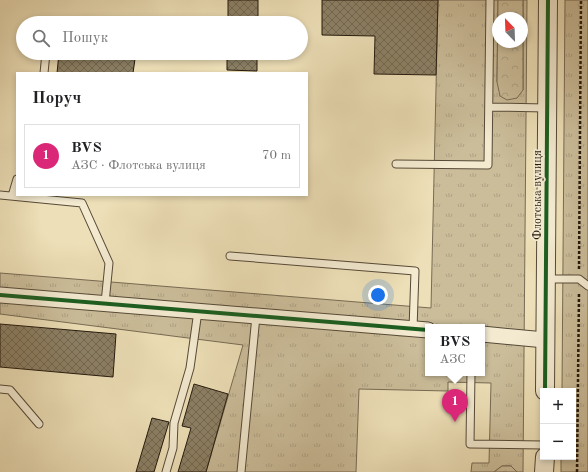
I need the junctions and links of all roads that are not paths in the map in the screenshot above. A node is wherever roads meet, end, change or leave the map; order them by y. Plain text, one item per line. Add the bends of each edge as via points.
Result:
1 (490, 0) edge
2 (548, 0) edge
3 (45, 60) edge
4 (44, 72) edge
5 (489, 107) junction
6 (547, 108) junction
7 (396, 164) dead end
8 (16, 182) edge
9 (0, 195) edge
10 (12, 196) junction
11 (230, 256) dead end
12 (546, 279) junction
13 (588, 286) edge
14 (0, 295) edge
15 (105, 304) junction
16 (198, 311) junction
17 (256, 316) junction
18 (421, 330) edge
19 (485, 334) edge
20 (545, 340) junction
21 (471, 376) edge
22 (545, 388) edge
23 (0, 389) edge
24 (39, 424) dead end
25 (540, 445) edge
26 (544, 460) edge
27 (166, 472) edge
28 (241, 472) edge
29 (544, 472) edge

1 - 5 lane
2 - 6 street, Флотська вулиця
3 - 4 lane
5 - 6 lane
5 - 7 lane via 488,165
6 - 12 street, Флотська вулиця
8 - 10 lane
9 - 10 lane
10 - 15 lane via 82,203 109,263
11 - 18 lane via 415,272
12 - 13 lane via 579,279
12 - 20 street, Флотська вулиця
14 - 15 street
15 - 16 street
16 - 17 street
16 - 27 lane via 190,368 174,423 173,448
17 - 18 street
17 - 28 lane
19 - 20 street
20 - 22 street, Флотська вулиця
21 - 25 lane via 470,444
23 - 24 lane via 10,390
26 - 29 street

